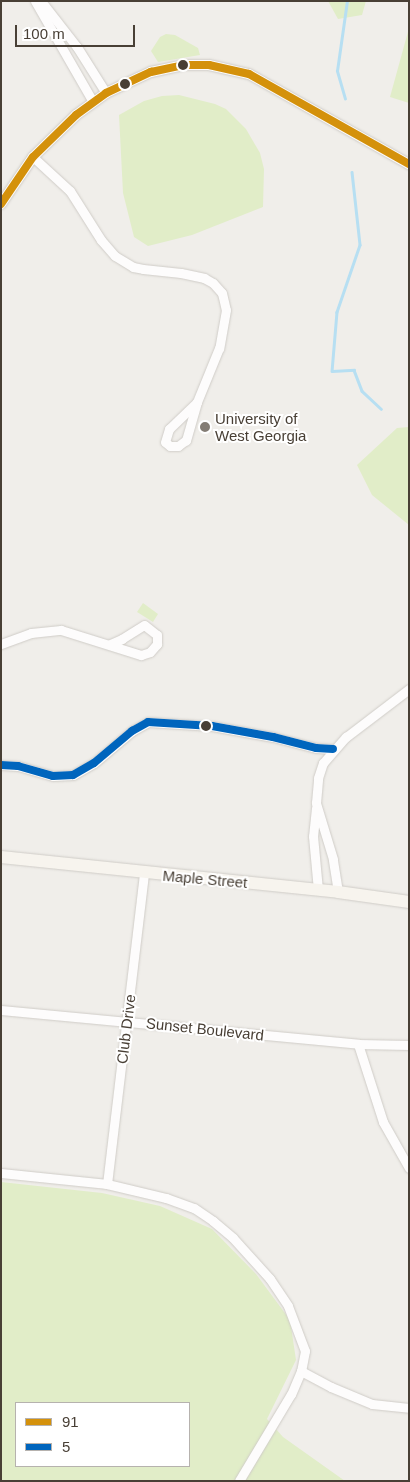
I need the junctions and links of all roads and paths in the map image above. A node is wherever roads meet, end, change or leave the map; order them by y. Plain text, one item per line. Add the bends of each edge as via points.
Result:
1 (35, 1) edge
2 (41, 1) edge
3 (106, 93) junction
4 (93, 102) junction
5 (33, 157) junction
6 (409, 164) edge
7 (1, 204) edge
8 (197, 402) junction
9 (1, 644) edge
10 (110, 644) junction
11 (409, 689) edge
12 (333, 749) junction
13 (1, 765) edge
14 (316, 803) junction
15 (1, 857) edge
16 (144, 873) junction
17 (318, 890) junction
18 (338, 892) junction
19 (409, 902) edge
20 (1, 1010) edge
21 (128, 1021) junction
22 (358, 1044) junction
23 (409, 1045) edge
24 (409, 1168) edge
25 (1, 1173) edge
26 (107, 1184) junction
27 (301, 1370) junction
28 (409, 1408) edge
29 (239, 1481) edge

1 - 4 street
2 - 3 street via 77,47
3 - 4 street
3 - 6 street via 169,67 196,64 229,68 265,82
4 - 5 street
5 - 7 street
5 - 8 street via 70,191 115,256 133,267 204,278 222,293 226,310 219,348
8 - 8 street via 169,429 165,442 170,446 178,446 186,440
9 - 10 street via 31,633 61,630
10 - 10 street via 141,655 150,652 157,644 157,635 144,625
11 - 12 street
12 - 13 street via 227,728 148,722 73,775 53,776 18,766
12 - 14 street via 322,763
14 - 17 street via 313,836
14 - 18 street via 333,859
15 - 16 main road, Maple Street
16 - 17 main road, Maple Street
16 - 21 street, Club Drive
17 - 18 main road, Maple Street
18 - 19 main road, Maple Street
20 - 21 street, Sunset Boulevard
21 - 22 street, Sunset Boulevard
21 - 26 street, Club Drive
22 - 23 street, Sunset Boulevard
22 - 24 street via 383,1122
25 - 26 street
26 - 27 street via 194,1208 233,1238 270,1279 288,1306 305,1351
27 - 28 street via 372,1404
27 - 29 street via 291,1394

